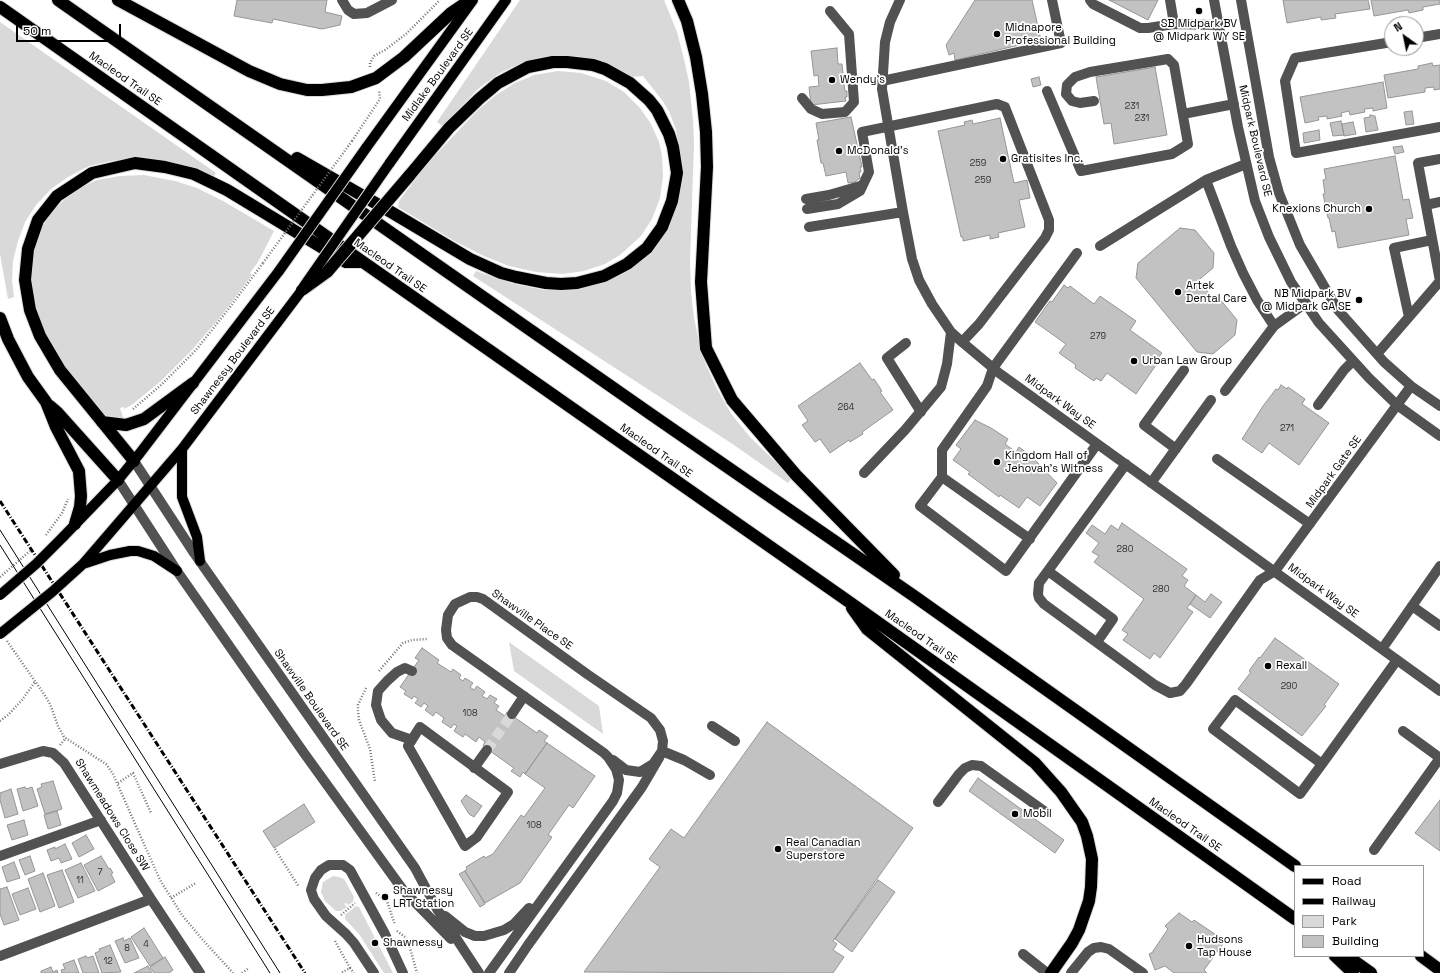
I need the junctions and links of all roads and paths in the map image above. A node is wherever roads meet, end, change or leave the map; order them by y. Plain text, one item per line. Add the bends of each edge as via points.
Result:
1 (58, 0) edge
2 (118, 0) edge
3 (342, 0) edge
4 (392, 0) edge
5 (440, 0) edge
6 (470, 0) edge
7 (473, 0) edge
8 (506, 0) edge
9 (678, 0) edge
10 (900, 0) edge
11 (1052, 0) edge
12 (1090, 0) edge
13 (1170, 0) edge
14 (1214, 0) edge
15 (1241, 0) edge
16 (0, 7) edge
17 (830, 11) dead end
18 (1174, 24) junction
19 (1218, 25) junction
20 (1440, 34) edge
21 (1424, 37) edge
22 (1384, 43) edge
23 (370, 67) dead end
24 (882, 81) junction
25 (379, 84) dead end
26 (1047, 91) dead end
27 (802, 98) dead end
28 (1094, 101) dead end
29 (1234, 104) junction
30 (1183, 114) junction
31 (234, 123) junction
32 (888, 126) junction
33 (1440, 127) edge
34 (366, 148) joint
35 (1440, 159) edge
36 (389, 164) joint
37 (1246, 164) junction
38 (1206, 180) junction
39 (1440, 202) edge
40 (807, 204) dead end
41 (1426, 205) junction
42 (902, 212) junction
43 (809, 227) dead end
44 (1432, 240) junction
45 (1100, 246) dead end
46 (1077, 253) dead end
47 (363, 262) junction
48 (1440, 281) edge
49 (302, 290) junction
50 (1306, 304) junction
51 (1409, 317) junction
52 (0, 318) edge
53 (1274, 326) junction
54 (952, 332) junction
55 (962, 342) junction
56 (906, 343) dead end
57 (1377, 354) junction
58 (1353, 361) junction
59 (993, 368) junction
60 (1184, 370) dead end
61 (193, 383) junction
62 (1411, 386) junction
63 (1225, 391) dead end
64 (1211, 400) dead end
65 (46, 402) junction
66 (1318, 405) dead end
67 (1397, 405) junction
68 (1440, 406) edge
69 (129, 412) dead end
70 (921, 412) junction
71 (102, 422) junction
72 (1440, 436) edge
73 (1097, 444) junction
74 (182, 449) junction
75 (1176, 449) junction
76 (1217, 459) dead end
77 (134, 461) junction
78 (1126, 464) junction
79 (864, 473) dead end
80 (942, 476) junction
81 (118, 480) junction
82 (1151, 483) junction
83 (150, 487) junction
84 (68, 499) dead end
85 (134, 505) junction
86 (75, 524) junction
87 (1310, 524) junction
88 (44, 539) dead end
89 (1030, 539) junction
90 (33, 548) dead end
91 (200, 562) junction
92 (83, 564) junction
93 (1440, 566) edge
94 (177, 571) junction
95 (1048, 571) junction
96 (1275, 572) junction
97 (0, 577) edge
98 (0, 595) edge
99 (914, 596) junction
100 (845, 599) junction
101 (1412, 606) junction
102 (1440, 626) edge
103 (2, 635) edge
104 (1097, 642) junction
105 (1382, 649) junction
106 (1397, 660) junction
107 (412, 671) dead end
108 (35, 682) junction
109 (1440, 691) edge
110 (524, 696) junction
111 (512, 714) tunnel mouth
112 (0, 721) edge
113 (712, 726) dead end
114 (1403, 732) dead end
115 (412, 740) junction
116 (735, 741) dead end
117 (487, 750) tunnel mouth
118 (662, 751) junction
119 (604, 753) junction
120 (0, 764) edge
121 (1322, 764) junction
122 (474, 768) junction
123 (710, 775) dead end
124 (118, 783) junction
125 (938, 802) dead end
126 (151, 813) dead end
127 (1047, 813) dead end
128 (101, 820) junction
129 (1374, 850) dead end
130 (0, 856) edge
131 (1294, 865) edge
132 (559, 876) junction
133 (196, 883) dead end
134 (373, 893) dead end
135 (171, 898) junction
136 (151, 899) junction
137 (358, 901) dead end
138 (437, 909) junction
139 (340, 916) dead end
140 (1294, 918) edge
141 (332, 936) dead end
142 (1023, 954) dead end
143 (466, 955) junction
144 (0, 956) edge
145 (1336, 957) edge
146 (1348, 957) edge
147 (1422, 957) edge
148 (248, 968) dead end
149 (350, 968) junction
150 (1440, 970) edge
151 (200, 973) edge
152 (234, 973) edge
153 (242, 973) edge
154 (342, 973) edge
155 (354, 973) edge
156 (374, 973) edge
157 (403, 973) edge
158 (417, 973) edge
159 (479, 973) edge
160 (489, 973) edge
161 (509, 973) edge
162 (1047, 973) edge
163 (1051, 973) edge
164 (1071, 973) edge
165 (1143, 973) edge
166 (1353, 973) edge
167 (1371, 973) edge

1 - 31 highway
2 - 6 highway via 249,71 280,84 307,90 322,90 351,87 376,78 404,58 451,13
3 - 4 street via 354,14 367,13
5 - 23 path via 410,31 374,56
7 - 34 main road, Midlake Boulevard SE
8 - 36 main road, Midlake Boulevard SE
9 - 99 highway via 687,21 695,52 706,132 707,167 701,282 706,348 732,400 796,475
10 - 24 street, Midpark Way SE via 890,22 885,42
11 - 24 street via 1061,43
12 - 18 street via 1093,4 1140,28
13 - 18 street
14 - 19 street, Midpark Boulevard SE
15 - 57 street, Midpark Boulevard SE via 1262,123 1279,193 1300,245 1338,310
16 - 47 highway, Macleod Trail SE
17 - 27 street via 849,34 854,102 845,112 822,114 811,109
18 - 19 street
19 - 29 street, Midpark Boulevard SE
20 - 21 street
22 - 33 street via 1295,58 1285,81 1296,153
24 - 32 street, Midpark Way SE
25 - 69 path, bridge via 380,99 227,312 196,350 161,386
26 - 30 street via 1081,171 1172,154 1188,144
28 - 30 street via 1072,101 1066,94 1067,85 1075,77 1090,72 1168,59 1174,64
29 - 30 street
29 - 37 street, Midpark Boulevard SE
31 - 49 highway, bridge via 391,212 470,259 501,273 546,283 578,283 604,276 616,271 647,248 662,227 672,201 676,173 669,134 649,100 630,82 606,69 567,62 528,67 498,83 449,128 409,176 327,272
31 - 99 highway
32 - 40 street via 862,132 869,172 860,191 838,204
32 - 42 street, Midpark Way SE
32 - 55 street via 997,104 1004,107 1048,220 1045,238 979,324
34 - 61 main road, Shawnessy Boulevard SE, bridge via 278,271
35 - 41 street via 1418,164
36 - 49 main road, Shawnessy Boulevard SE, bridge
37 - 38 street
37 - 50 street, Midpark Boulevard SE via 1255,201 1269,237 1291,282
38 - 45 street
38 - 53 street via 1243,273
39 - 41 street
41 - 44 street
42 - 43 street
42 - 54 street, Midpark Way SE via 919,280
44 - 48 street
44 - 51 street via 1394,248
46 - 59 street
47 - 71 highway via 346,262 227,190 194,174 136,164 92,173 57,196 38,220 28,249 25,280 30,310 40,336 60,370
47 - 100 highway, Macleod Trail SE
48 - 51 street
49 - 74 main road, Shawnessy Boulevard SE
50 - 53 street
50 - 58 street, Midpark Boulevard SE via 1319,323
51 - 57 street
52 - 65 highway via 28,377
53 - 63 street
54 - 55 street, Midpark Way SE
54 - 70 street via 941,386
55 - 59 street, Midpark Way SE
56 - 70 street via 887,358
57 - 62 street, Midpark Boulevard SE
58 - 66 street
58 - 67 street, Midpark Boulevard SE
59 - 73 street, Midpark Way SE
59 - 80 street via 987,386 942,450
60 - 75 street via 1144,425
61 - 71 highway via 144,419 126,425
61 - 77 main road, Shawnessy Boulevard SE
62 - 67 street, Midpark Gate SE
62 - 68 street, Midpark Boulevard SE
64 - 75 street
65 - 81 highway
65 - 86 highway via 79,471 81,496
67 - 72 street, Midpark Boulevard SE
67 - 87 street, Midpark Gate SE
70 - 79 street
71 - 77 highway
73 - 78 street, Midpark Way SE
73 - 89 street
74 - 83 main road, Shawnessy Boulevard SE
74 - 91 main road via 182,496 196,537
75 - 82 street
76 - 87 street
77 - 81 main road, Shawnessy Boulevard SE
77 - 83 street, Shawville Boulevard SE
78 - 82 street, Midpark Way SE
78 - 95 street
80 - 89 street
80 - 89 street via 920,506 1006,571
81 - 85 street, Shawville Boulevard SE
81 - 86 main road
82 - 96 street, Midpark Way SE
83 - 85 main road, Shawnessy Boulevard SE
83 - 91 street, Shawville Boulevard SE
84 - 88 path, bridge via 62,513
85 - 92 main road, Shawnessy Boulevard SE
85 - 94 street, Shawville Boulevard SE
86 - 98 main road, bridge via 36,564
87 - 96 street, Midpark Gate SE
90 - 97 path, bridge
91 - 138 street, Shawville Boulevard SE via 415,868
92 - 94 main road via 110,555 138,551 154,556
92 - 103 main road, Shawnessy Boulevard SE, bridge
93 - 101 street
94 - 143 street, Shawville Boulevard SE via 403,890
95 - 104 street via 1039,583 1039,598
95 - 104 street via 1113,619
96 - 104 street via 1260,580 1180,691 1170,693 1156,685
96 - 105 street, Midpark Way SE
99 - 131 highway
100 - 140 highway, Macleod Trail SE
100 - 163 highway via 867,629 1035,763 1062,792 1082,822 1092,860 1089,901 1079,930
101 - 102 street
101 - 105 street
103 - 108 path
105 - 106 street, Midpark Way SE
106 - 109 street, Midpark Way SE
106 - 121 street
107 - 115 street via 405,668 387,680 378,691 376,704 381,720 392,733
108 - 112 path via 22,700
108 - 124 path via 50,704 64,737 106,764
110 - 111 street
110 - 118 street, Shawville Place SE via 452,645 446,634 446,623 450,611 458,602 470,597 483,599 651,718 662,736
110 - 119 street, Shawville Place SE
113 - 116 street
114 - 129 street via 1440,758
115 - 122 street via 420,727
115 - 122 street via 408,746 465,846 477,837 508,792
117 - 122 street
118 - 119 street via 653,764 640,772 626,770
118 - 123 street
118 - 161 street via 642,787
119 - 132 street, Shawville Place SE via 616,769 619,780 617,793
120 - 128 street, Shawmeadows Close SW via 43,751 53,753 64,762
121 - 121 street via 1300,794 1213,730 1234,700
124 - 126 path via 133,773
124 - 135 path via 154,867
125 - 127 street via 959,774 972,765 981,766
128 - 130 street
128 - 136 street, Shawmeadows Close SW
132 - 138 street via 514,924 491,935 475,936 465,932
132 - 160 street, Shawville Place SE
133 - 135 path
134 - 158 path via 387,901 396,929 408,941
135 - 152 path via 202,939
136 - 144 street
136 - 151 street, Shawmeadows Close SW
137 - 139 path
138 - 143 street, Shawville Boulevard SE
141 - 149 path
142 - 162 street
143 - 159 street, Shawville Boulevard SE
145 - 166 highway
146 - 167 highway
147 - 150 highway
148 - 153 path
149 - 154 path
149 - 155 path
156 - 157 street via 354,943 326,916 314,899 312,890 315,878 321,870 329,866 343,866 350,870
164 - 165 street via 1094,948 1109,949

